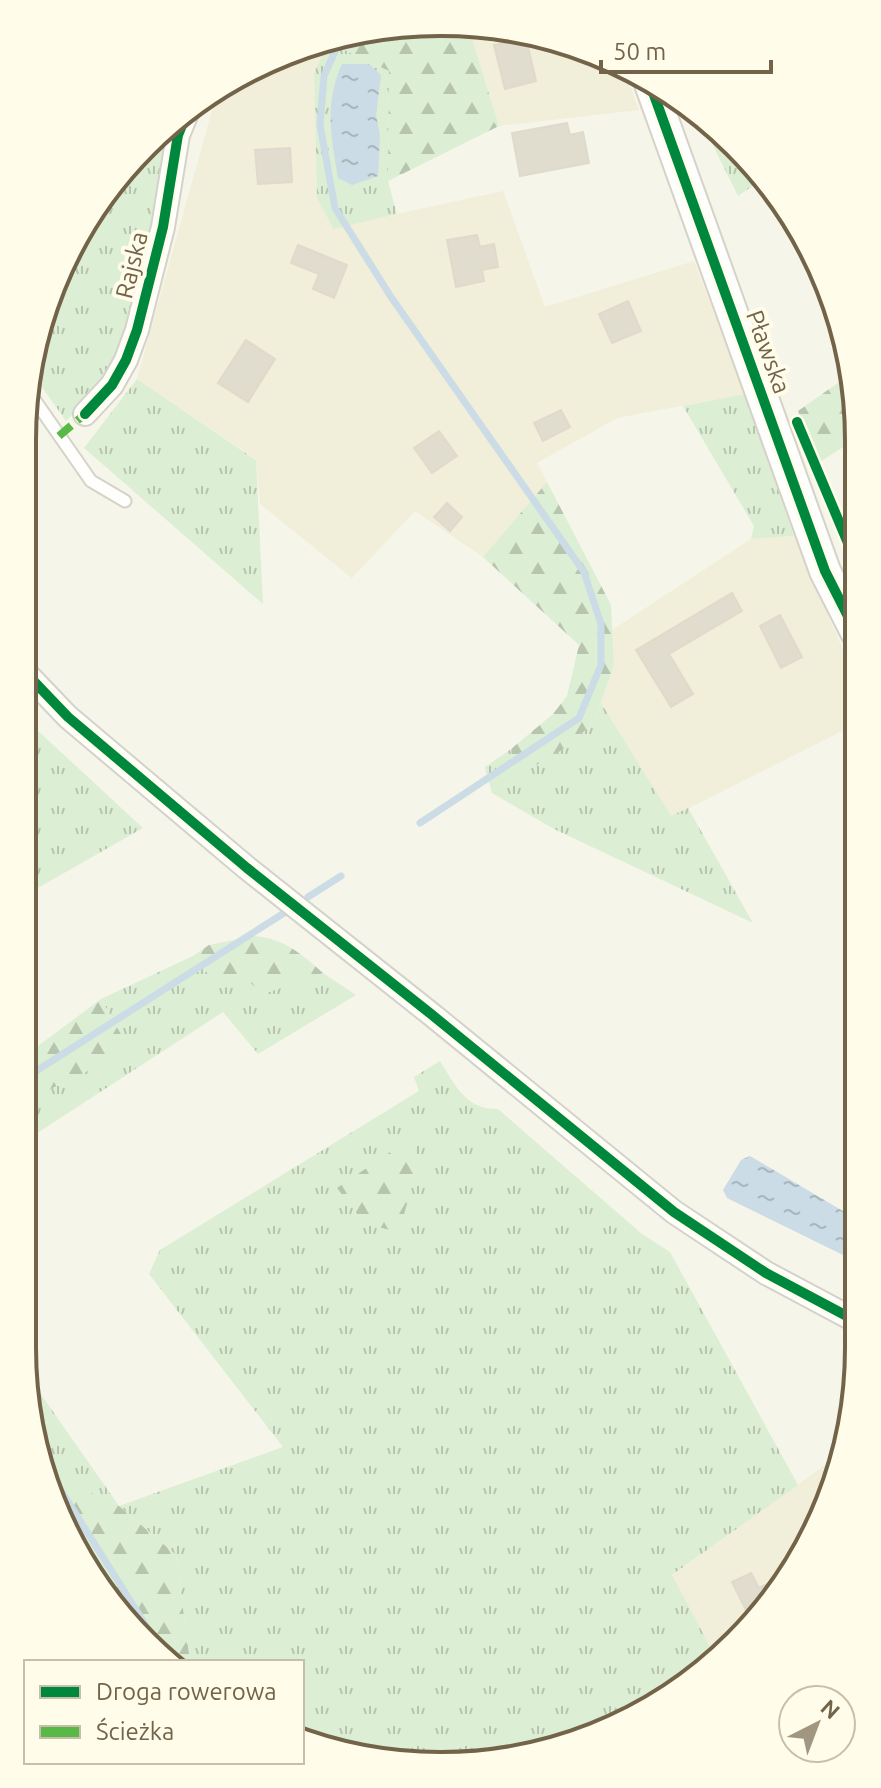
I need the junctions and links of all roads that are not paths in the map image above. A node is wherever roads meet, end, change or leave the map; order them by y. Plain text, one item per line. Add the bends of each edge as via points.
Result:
1 (655, 98) edge
2 (179, 132) edge
3 (38, 405) edge
4 (85, 414) dead end
5 (125, 501) dead end
6 (845, 610) edge
7 (36, 684) edge
8 (845, 1315) edge

1 - 6 street, Pławska via 825,571
2 - 4 street, Rajska via 137,330 112,385
3 - 5 lane via 91,481
7 - 8 street via 68,717 247,868 674,1212 766,1273

